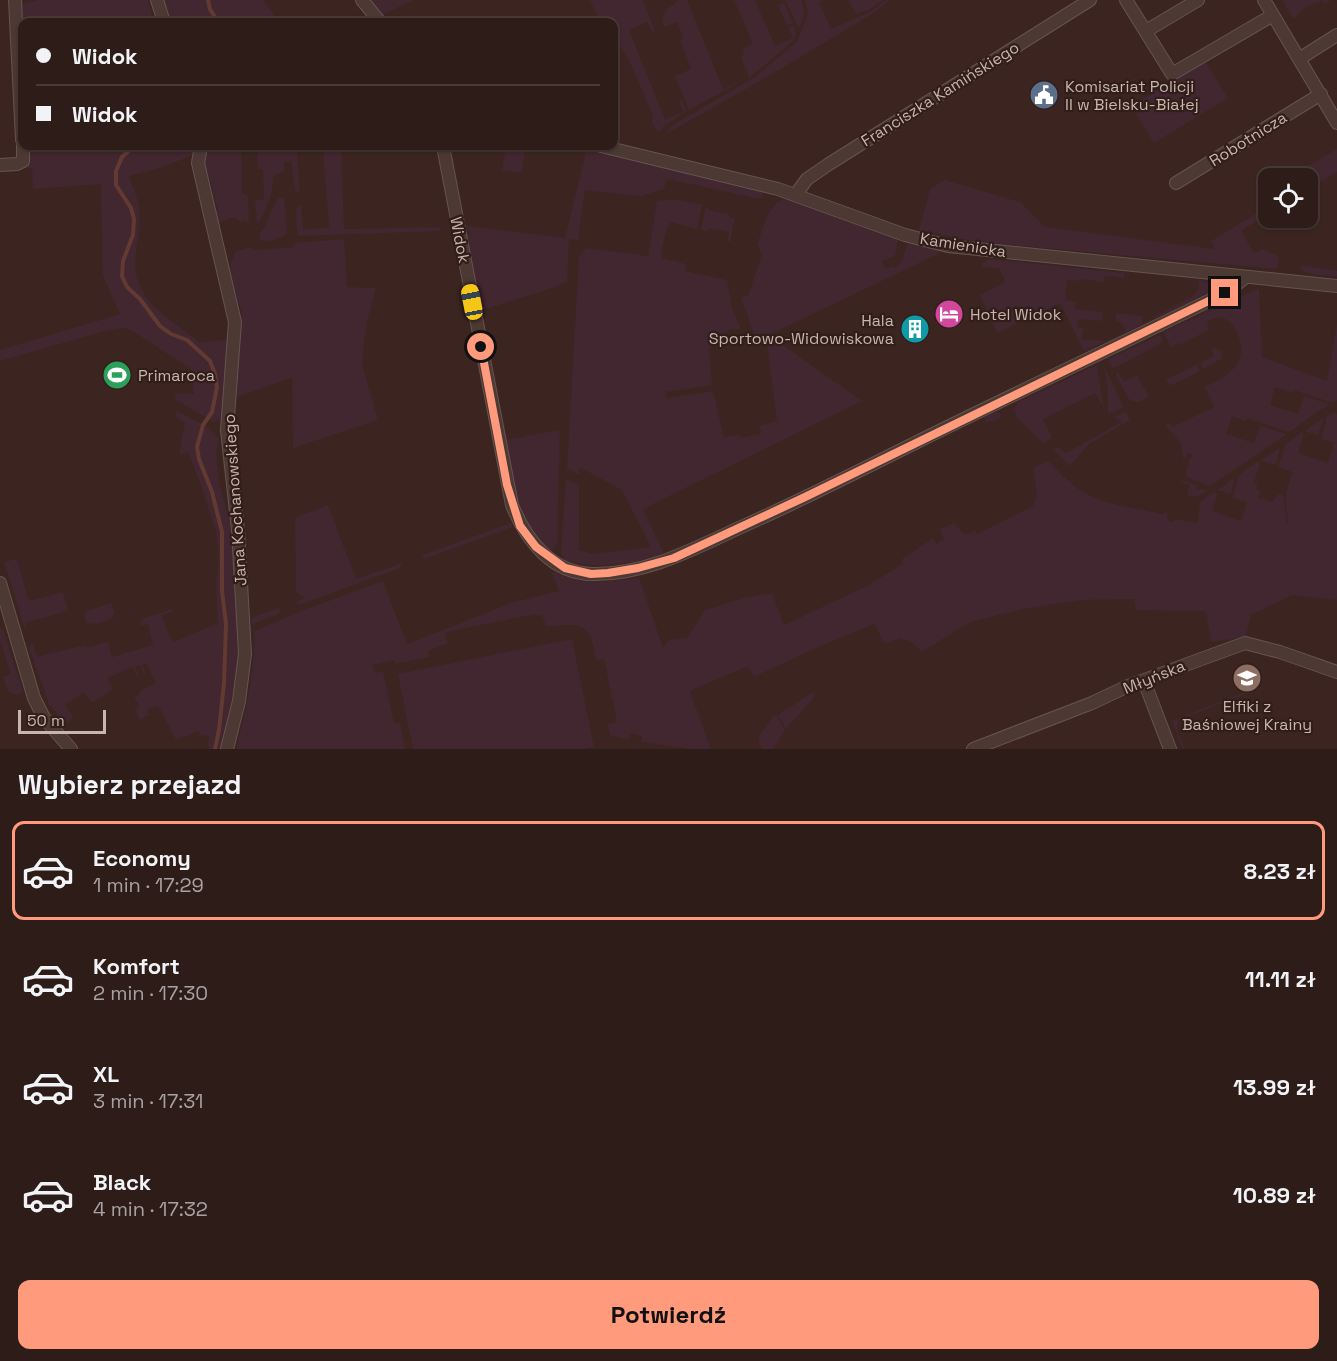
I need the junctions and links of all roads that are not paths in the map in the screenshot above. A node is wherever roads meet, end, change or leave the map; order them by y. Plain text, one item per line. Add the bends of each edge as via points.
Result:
1 (15, 0) edge
2 (157, 0) edge
3 (362, 0) edge
4 (1090, 0) edge
5 (1126, 0) edge
6 (1198, 0) edge
7 (1264, 0) edge
8 (1273, 15) junction
9 (163, 18) edge
10 (377, 18) edge
11 (1146, 31) junction
12 (1337, 35) edge
13 (1299, 59) junction
14 (18, 60) edge
15 (1321, 94) junction
16 (1337, 123) edge
17 (23, 150) edge
18 (200, 150) edge
19 (444, 150) edge
20 (617, 150) edge
21 (0, 165) edge
22 (1176, 183) dead end
23 (796, 194) junction
24 (1246, 277) junction
25 (1337, 286) edge
26 (0, 583) edge
27 (1337, 672) edge
28 (1144, 681) junction
29 (70, 749) edge
30 (227, 749) edge
31 (973, 749) edge
32 (1170, 749) edge

1 - 14 street
2 - 9 street
3 - 10 street
4 - 23 street, Franciszka Kamińskiego via 829,164 807,179
5 - 11 street
6 - 11 street
7 - 8 street
8 - 11 street via 1172,74
8 - 13 street
12 - 13 street
13 - 15 street
15 - 16 street
15 - 22 street, Robotnicza
17 - 21 street via 23,161
18 - 30 street, Jana Kochanowskiego via 198,163 235,322 227,430 245,654
19 - 24 street, Widok via 512,506 520,526 536,547 565,568 591,574 638,568 685,553 1215,298
20 - 23 street, Kamienicka
23 - 24 street, Kamienicka via 905,235 948,246
24 - 25 street, Kamienicka
26 - 29 street via 34,698 44,718
27 - 28 street, Młyńska via 1245,643
28 - 31 street, Młyńska
28 - 32 street

